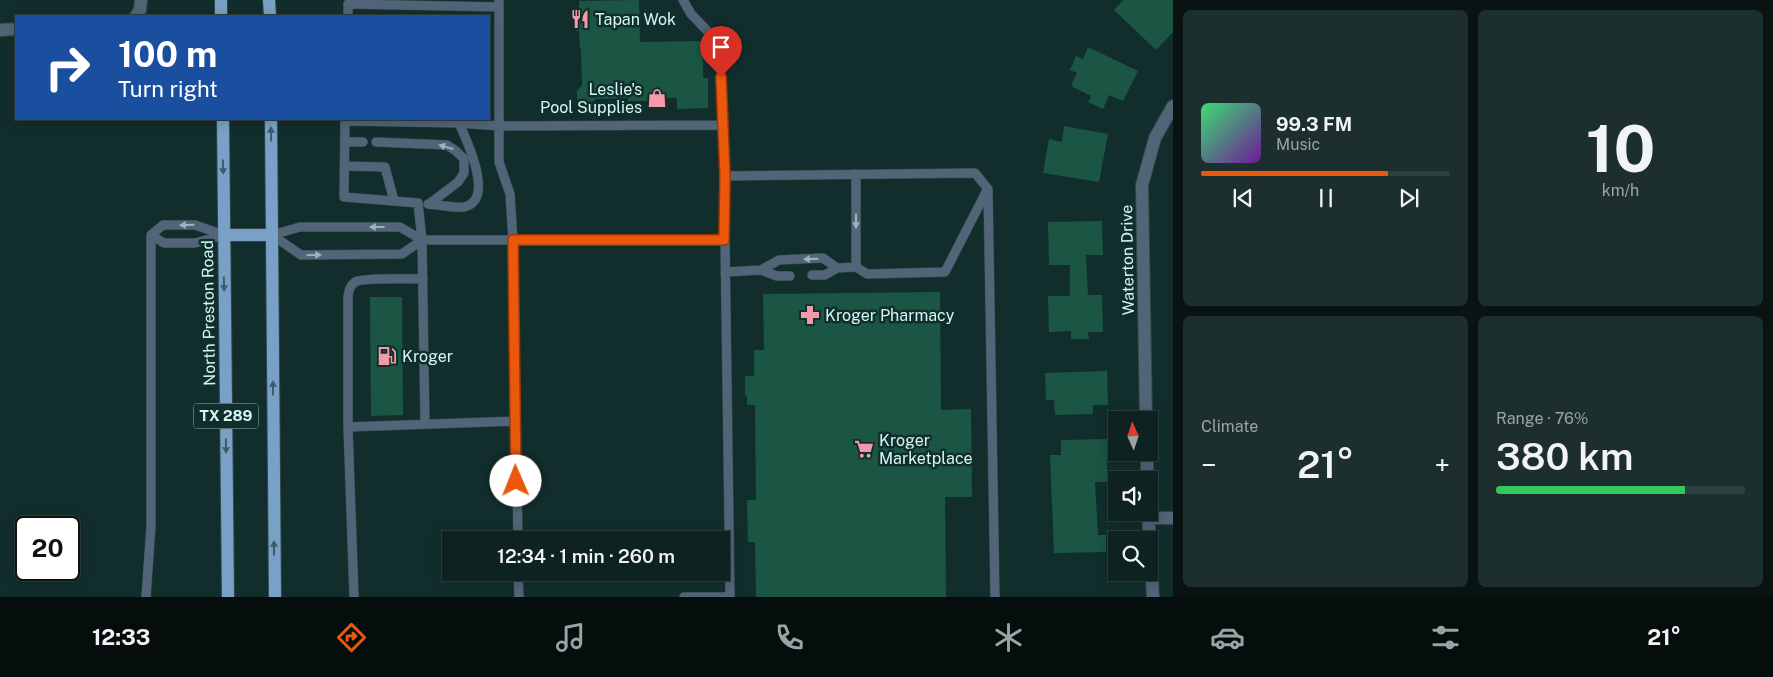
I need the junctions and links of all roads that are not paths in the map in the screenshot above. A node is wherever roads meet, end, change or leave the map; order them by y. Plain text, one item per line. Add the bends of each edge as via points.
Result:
1 (141, 0) edge
2 (221, 0) edge
3 (270, 0) edge
4 (683, 0) edge
5 (460, 3) edge
6 (499, 4) edge
7 (137, 15) edge
8 (221, 15) edge
9 (270, 15) edge
10 (348, 15) edge
11 (15, 29) edge
12 (0, 30) edge
13 (1173, 106) edge
14 (222, 120) edge
15 (271, 120) edge
16 (345, 120) edge
17 (459, 123) junction
18 (723, 125) junction
19 (499, 126) junction
20 (345, 142) junction
21 (363, 142) dead end
22 (376, 142) dead end
23 (345, 166) junction
24 (856, 174) junction
25 (725, 176) junction
26 (988, 189) junction
27 (394, 201) junction
28 (418, 203) junction
29 (429, 204) junction
30 (151, 235) junction
31 (224, 235) junction
32 (272, 235) junction
33 (422, 240) junction
34 (513, 240) junction
35 (724, 240) junction
36 (856, 267) junction
37 (837, 268) junction
38 (761, 270) junction
39 (725, 272) junction
40 (812, 275) dead end
41 (790, 276) dead end
42 (423, 279) junction
43 (1146, 411) edge
44 (515, 421) junction
45 (426, 424) junction
46 (348, 426) junction
47 (1158, 516) edge
48 (1173, 518) edge
49 (1148, 521) edge
50 (518, 531) edge
51 (518, 581) edge
52 (146, 597) edge
53 (228, 597) edge
54 (275, 597) edge
55 (354, 597) edge
56 (519, 597) edge
57 (684, 597) edge
58 (730, 597) edge
59 (995, 597) edge
60 (1152, 597) edge

1 - 7 street
2 - 8 main road
3 - 9 main road
4 - 18 lane via 691,14 720,44
5 - 6 lane
5 - 10 lane via 348,4
6 - 19 lane
11 - 12 street
13 - 43 street, Waterton Drive via 1155,138 1142,185
14 -> 31 main road, North Preston Road / TX 289
32 -> 15 main road, TX 289
16 - 17 lane
16 - 20 lane
17 - 19 lane
17 - 29 lane via 473,154 478,193 472,203 464,207
18 - 19 lane
18 - 25 lane
19 - 34 lane via 499,162 510,194
20 - 21 lane
20 - 23 lane
29 -> 22 lane via 458,182 464,173 464,159 447,145
23 - 27 lane via 384,167
23 - 27 lane via 344,197
24 - 25 lane
24 - 26 lane via 975,173
24 -> 36 lane
25 - 35 lane
26 - 36 lane via 945,272 867,274
26 - 59 lane
27 - 28 lane
28 - 29 lane
28 - 33 lane
30 - 31 lane via 164,243 196,243
31 -> 30 lane via 195,225 163,225
30 - 52 lane via 151,526
31 - 32 main road
31 -> 53 main road, North Preston Road / TX 289
33 -> 32 lane via 400,227 300,227
32 -> 33 lane via 301,255 402,254
54 -> 32 main road, TX 289
33 - 34 lane
33 - 42 lane
34 - 35 lane
34 - 44 lane
35 - 39 lane
36 - 37 lane
37 -> 38 lane via 824,258 779,260
37 - 40 lane via 825,275
38 - 39 lane
38 - 41 lane via 777,276
39 - 58 lane
42 - 45 lane
42 - 46 lane via 356,281 350,288
44 - 45 lane
44 - 50 lane
45 - 46 lane
46 - 55 lane
47 - 48 street
49 - 60 street
51 - 56 lane
57 - 58 lane

